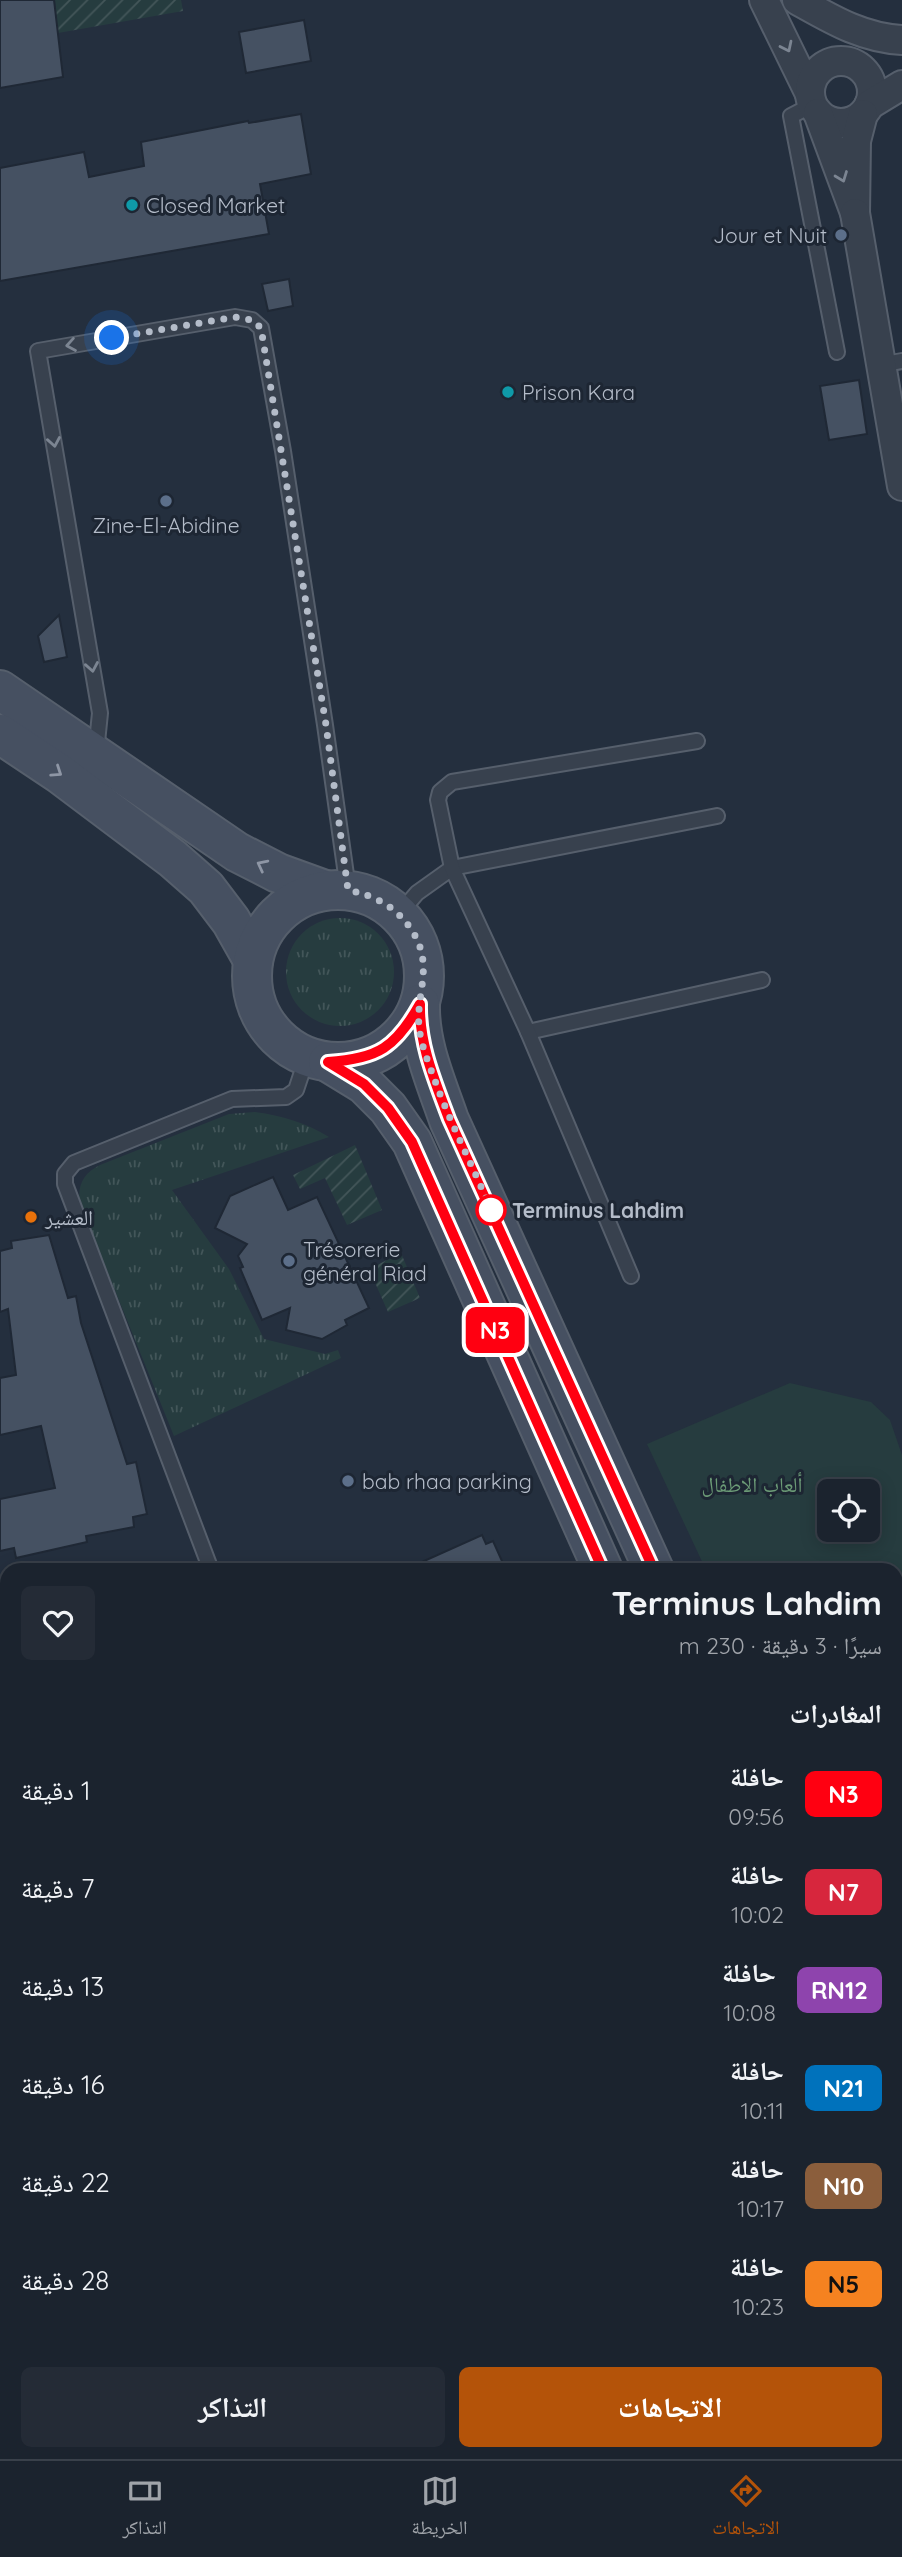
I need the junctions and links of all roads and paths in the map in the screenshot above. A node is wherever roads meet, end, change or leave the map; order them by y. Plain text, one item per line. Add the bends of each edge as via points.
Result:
1 (764, 0) edge
2 (790, 0) edge
3 (797, 0) edge
4 (902, 40) edge
5 (902, 47) edge
6 (851, 63) junction
7 (902, 85) edge
8 (813, 104) junction
9 (866, 110) junction
10 (855, 213) junction
11 (837, 352) dead end
12 (891, 363) edge
13 (902, 486) edge
14 (0, 690) edge
15 (0, 734) edge
16 (697, 741) dead end
17 (95, 754) junction
18 (717, 816) dead end
19 (452, 868) junction
20 (337, 890) junction
21 (400, 915) junction
22 (253, 960) junction
23 (762, 981) dead end
24 (420, 1004) junction
25 (528, 1032) junction
26 (318, 1059) junction
27 (631, 1276) dead end
28 (208, 1563) edge
29 (600, 1563) edge
30 (651, 1563) edge

1 -> 8 street
2 - 6 street
3 - 4 street via 843,25
5 - 6 street
6 - 8 street via 829,63 821,68 814,76
6 - 9 street via 872,86
7 - 9 street
8 - 9 street via 835,123 846,123
8 -> 10 street
8 - 11 lane via 791,116
9 - 10 street via 856,141
10 - 12 street
12 - 13 street
14 - 17 main road
15 -> 22 main road via 137,830 206,888
16 - 19 lane via 452,782 438,800
20 -> 17 main road via 278,873 237,852
20 -> 17 lane via 341,832 270,378 261,328 252,320 235,317 38,351 100,713
18 - 19 lane
19 - 21 lane via 430,881
19 - 25 lane
20 - 21 main road via 366,893
20 - 22 main road via 300,898 278,914 262,935
21 - 24 main road via 423,957
22 - 26 main road via 254,1000 267,1026 288,1047
23 - 25 lane
24 - 26 main road via 406,1030 384,1049 357,1060
24 - 30 main road via 419,1027 427,1059 449,1119
25 - 27 lane
26 - 28 lane via 286,1097 232,1099 74,1163 65,1174
26 - 29 main road via 364,1084 412,1142

